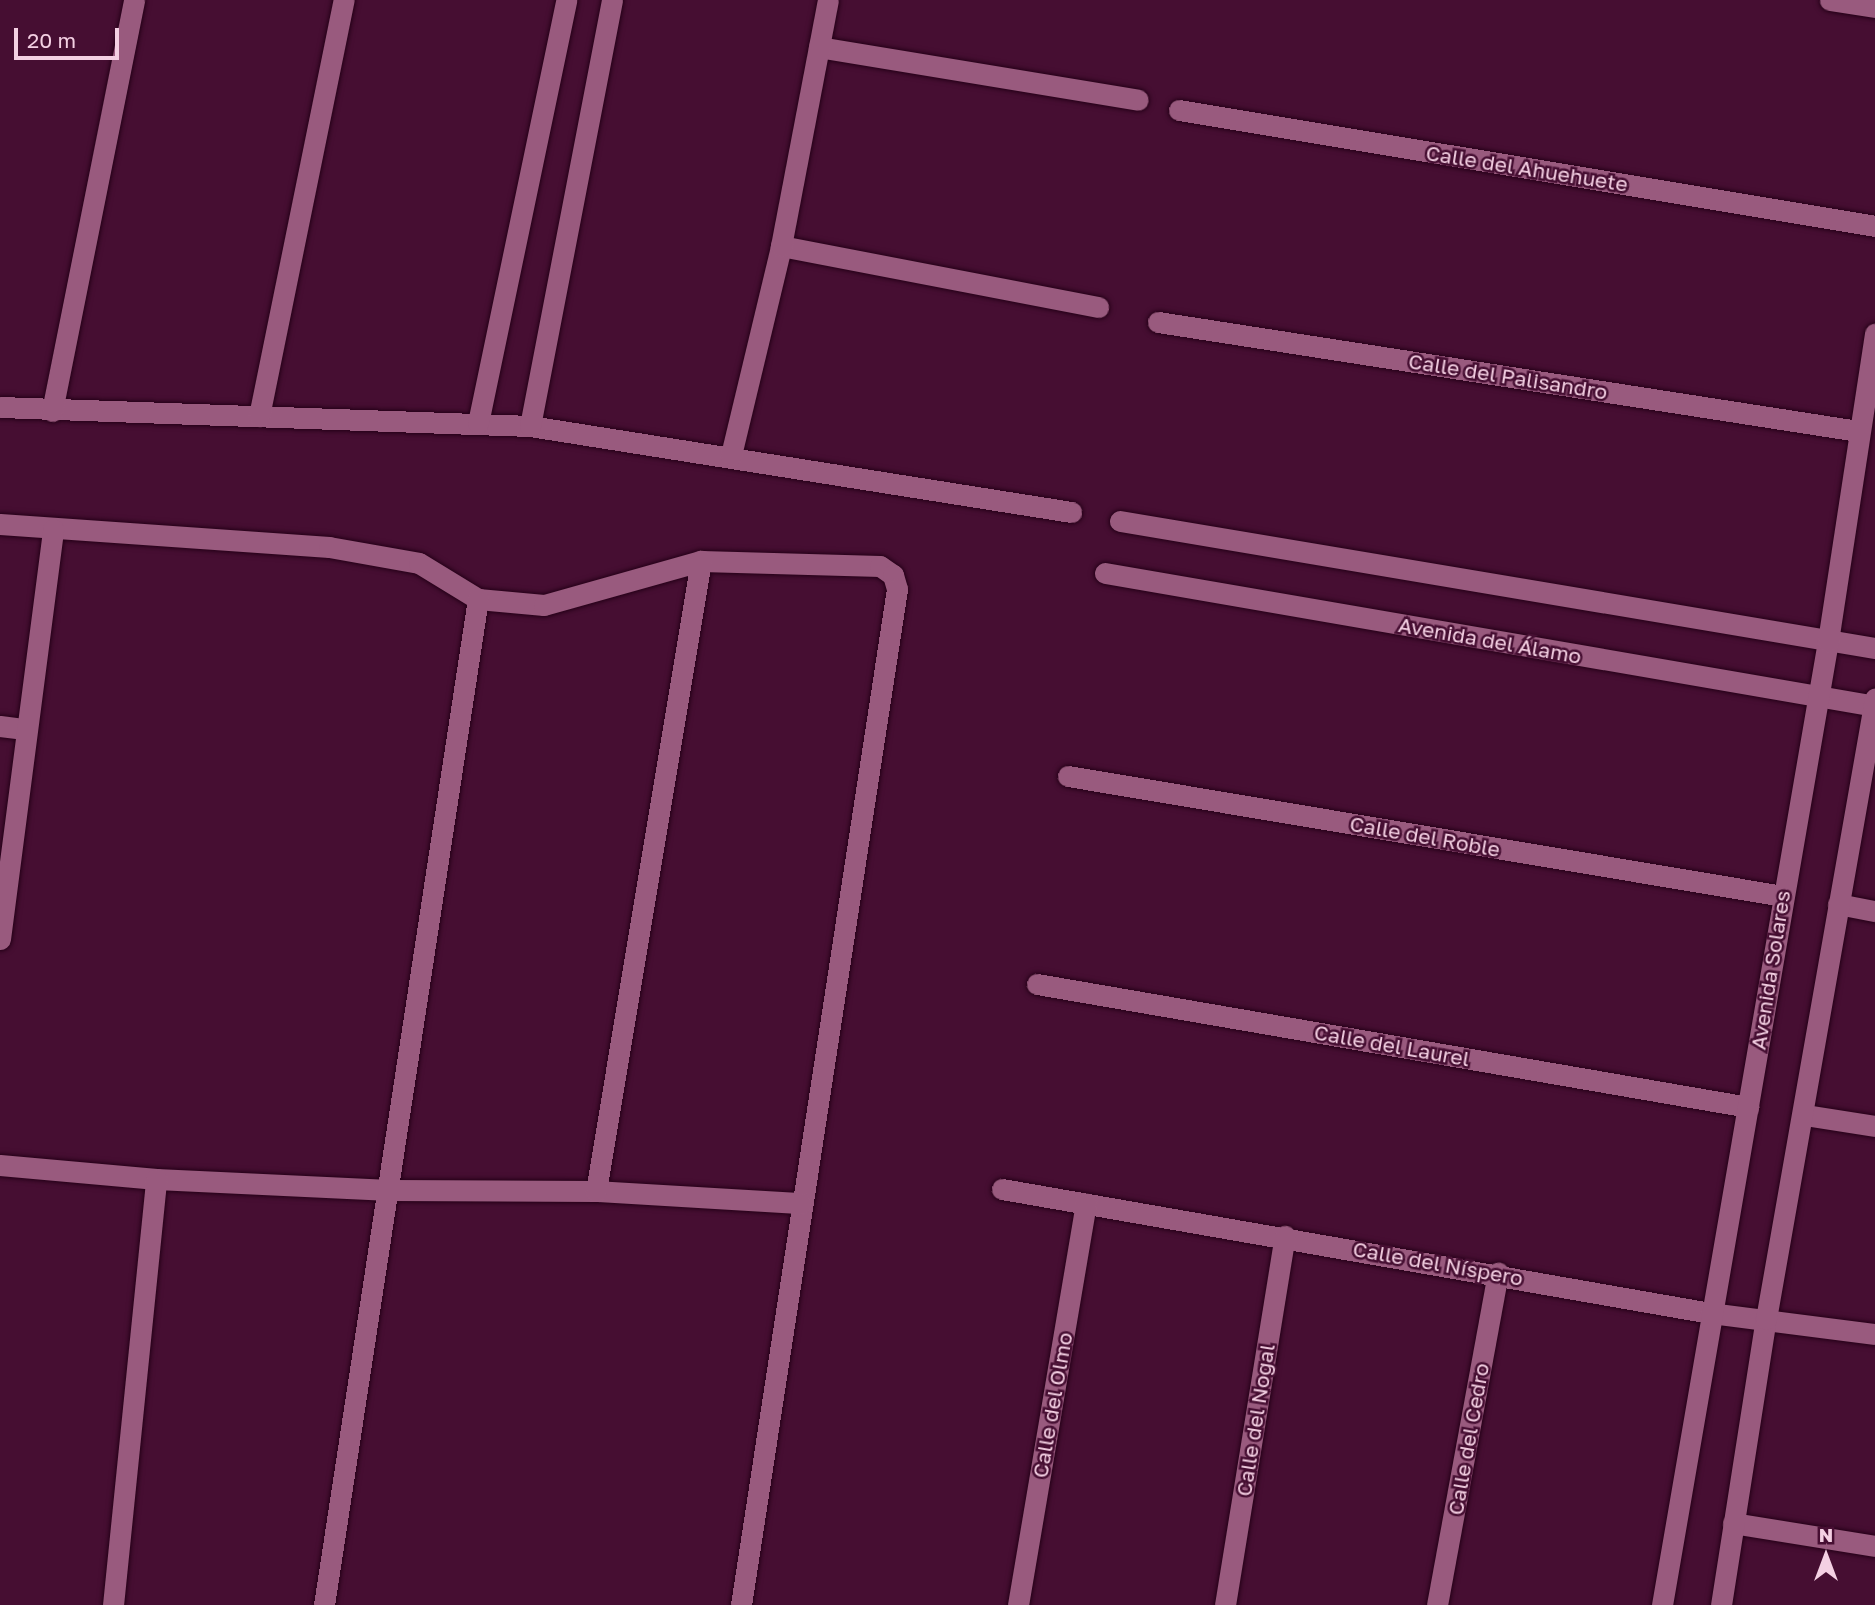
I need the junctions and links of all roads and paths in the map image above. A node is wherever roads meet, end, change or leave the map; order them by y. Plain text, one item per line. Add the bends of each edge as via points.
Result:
1 (134, 0) edge
2 (344, 0) edge
3 (566, 0) edge
4 (612, 0) edge
5 (828, 0) edge
6 (1830, 0) edge
7 (1875, 7) edge
8 (819, 47) junction
9 (1138, 100) dead end
10 (1179, 110) dead end
11 (1875, 226) edge
12 (781, 246) junction
13 (1098, 307) dead end
14 (1158, 322) dead end
15 (1875, 334) edge
16 (0, 407) edge
17 (52, 411) junction
18 (259, 416) junction
19 (478, 424) junction
20 (530, 426) junction
21 (1858, 431) junction
22 (731, 455) junction
23 (1071, 512) dead end
24 (1120, 521) dead end
25 (0, 524) edge
26 (53, 529) junction
27 (701, 561) junction
28 (1105, 573) dead end
29 (478, 599) junction
30 (1828, 641) junction
31 (1875, 648) edge
32 (1816, 697) junction
33 (1875, 703) edge
34 (0, 726) edge
35 (26, 729) junction
36 (1068, 776) dead end
37 (1783, 896) junction
38 (1838, 904) junction
39 (1875, 911) edge
40 (0, 939) edge
41 (1037, 984) dead end
42 (1748, 1107) junction
43 (1805, 1115) junction
44 (1875, 1126) edge
45 (0, 1165) edge
46 (156, 1179) junction
47 (1002, 1189) dead end
48 (390, 1190) junction
49 (596, 1191) junction
50 (801, 1203) junction
51 (1086, 1204) junction
52 (1285, 1236) junction
53 (1498, 1273) junction
54 (1710, 1312) junction
55 (1766, 1319) junction
56 (1875, 1335) edge
57 (1733, 1522) junction
58 (1875, 1546) edge
59 (113, 1605) edge
60 (324, 1605) edge
61 (741, 1605) edge
62 (1018, 1605) edge
63 (1225, 1605) edge
64 (1437, 1605) edge
65 (1662, 1605) edge
66 (1721, 1605) edge

1 - 17 street
2 - 18 street
3 - 19 street
4 - 20 street
5 - 8 street
6 - 7 street
8 - 9 street
8 - 12 street
10 - 11 street, Calle del Ahuehuete
12 - 13 street
12 - 22 street
14 - 21 street, Calle del Palisandro
15 - 21 street, Avenida Solares
16 - 17 street
17 - 18 street
18 - 19 street
19 - 20 street
20 - 22 street
21 - 30 street, Avenida Solares
22 - 23 street
24 - 30 street
25 - 26 street
26 - 29 street via 329,547 419,564
26 - 35 street
27 - 29 street via 544,604
27 - 49 street
27 - 50 street via 880,566 893,575 897,589
28 - 32 street, Avenida del Álamo
29 - 48 street
30 - 31 street
30 - 32 street, Avenida Solares
32 - 33 street, Avenida del Álamo
32 - 37 street, Avenida Solares
33 - 38 street
34 - 35 street
35 - 40 street
36 - 37 street, Calle del Roble
37 - 42 street, Avenida Solares
38 - 39 street
38 - 43 street
41 - 42 street, Calle del Laurel
42 - 54 street, Avenida Solares
43 - 44 street
43 - 55 street
45 - 46 street
46 - 48 street
46 - 59 street
47 - 51 street, Calle del Níspero
48 - 49 street
48 - 60 street
49 - 50 street
50 - 61 street
51 - 52 street, Calle del Níspero
51 - 62 street, Calle del Olmo
52 - 53 street, Calle del Níspero
52 - 63 street, Calle del Nogal
53 - 54 street, Calle del Níspero
53 - 64 street, Calle del Cedro
54 - 55 street, Calle del Níspero
54 - 65 street, Avenida Solares
55 - 56 street, Calle del Níspero
55 - 57 street
57 - 58 street
57 - 66 street

